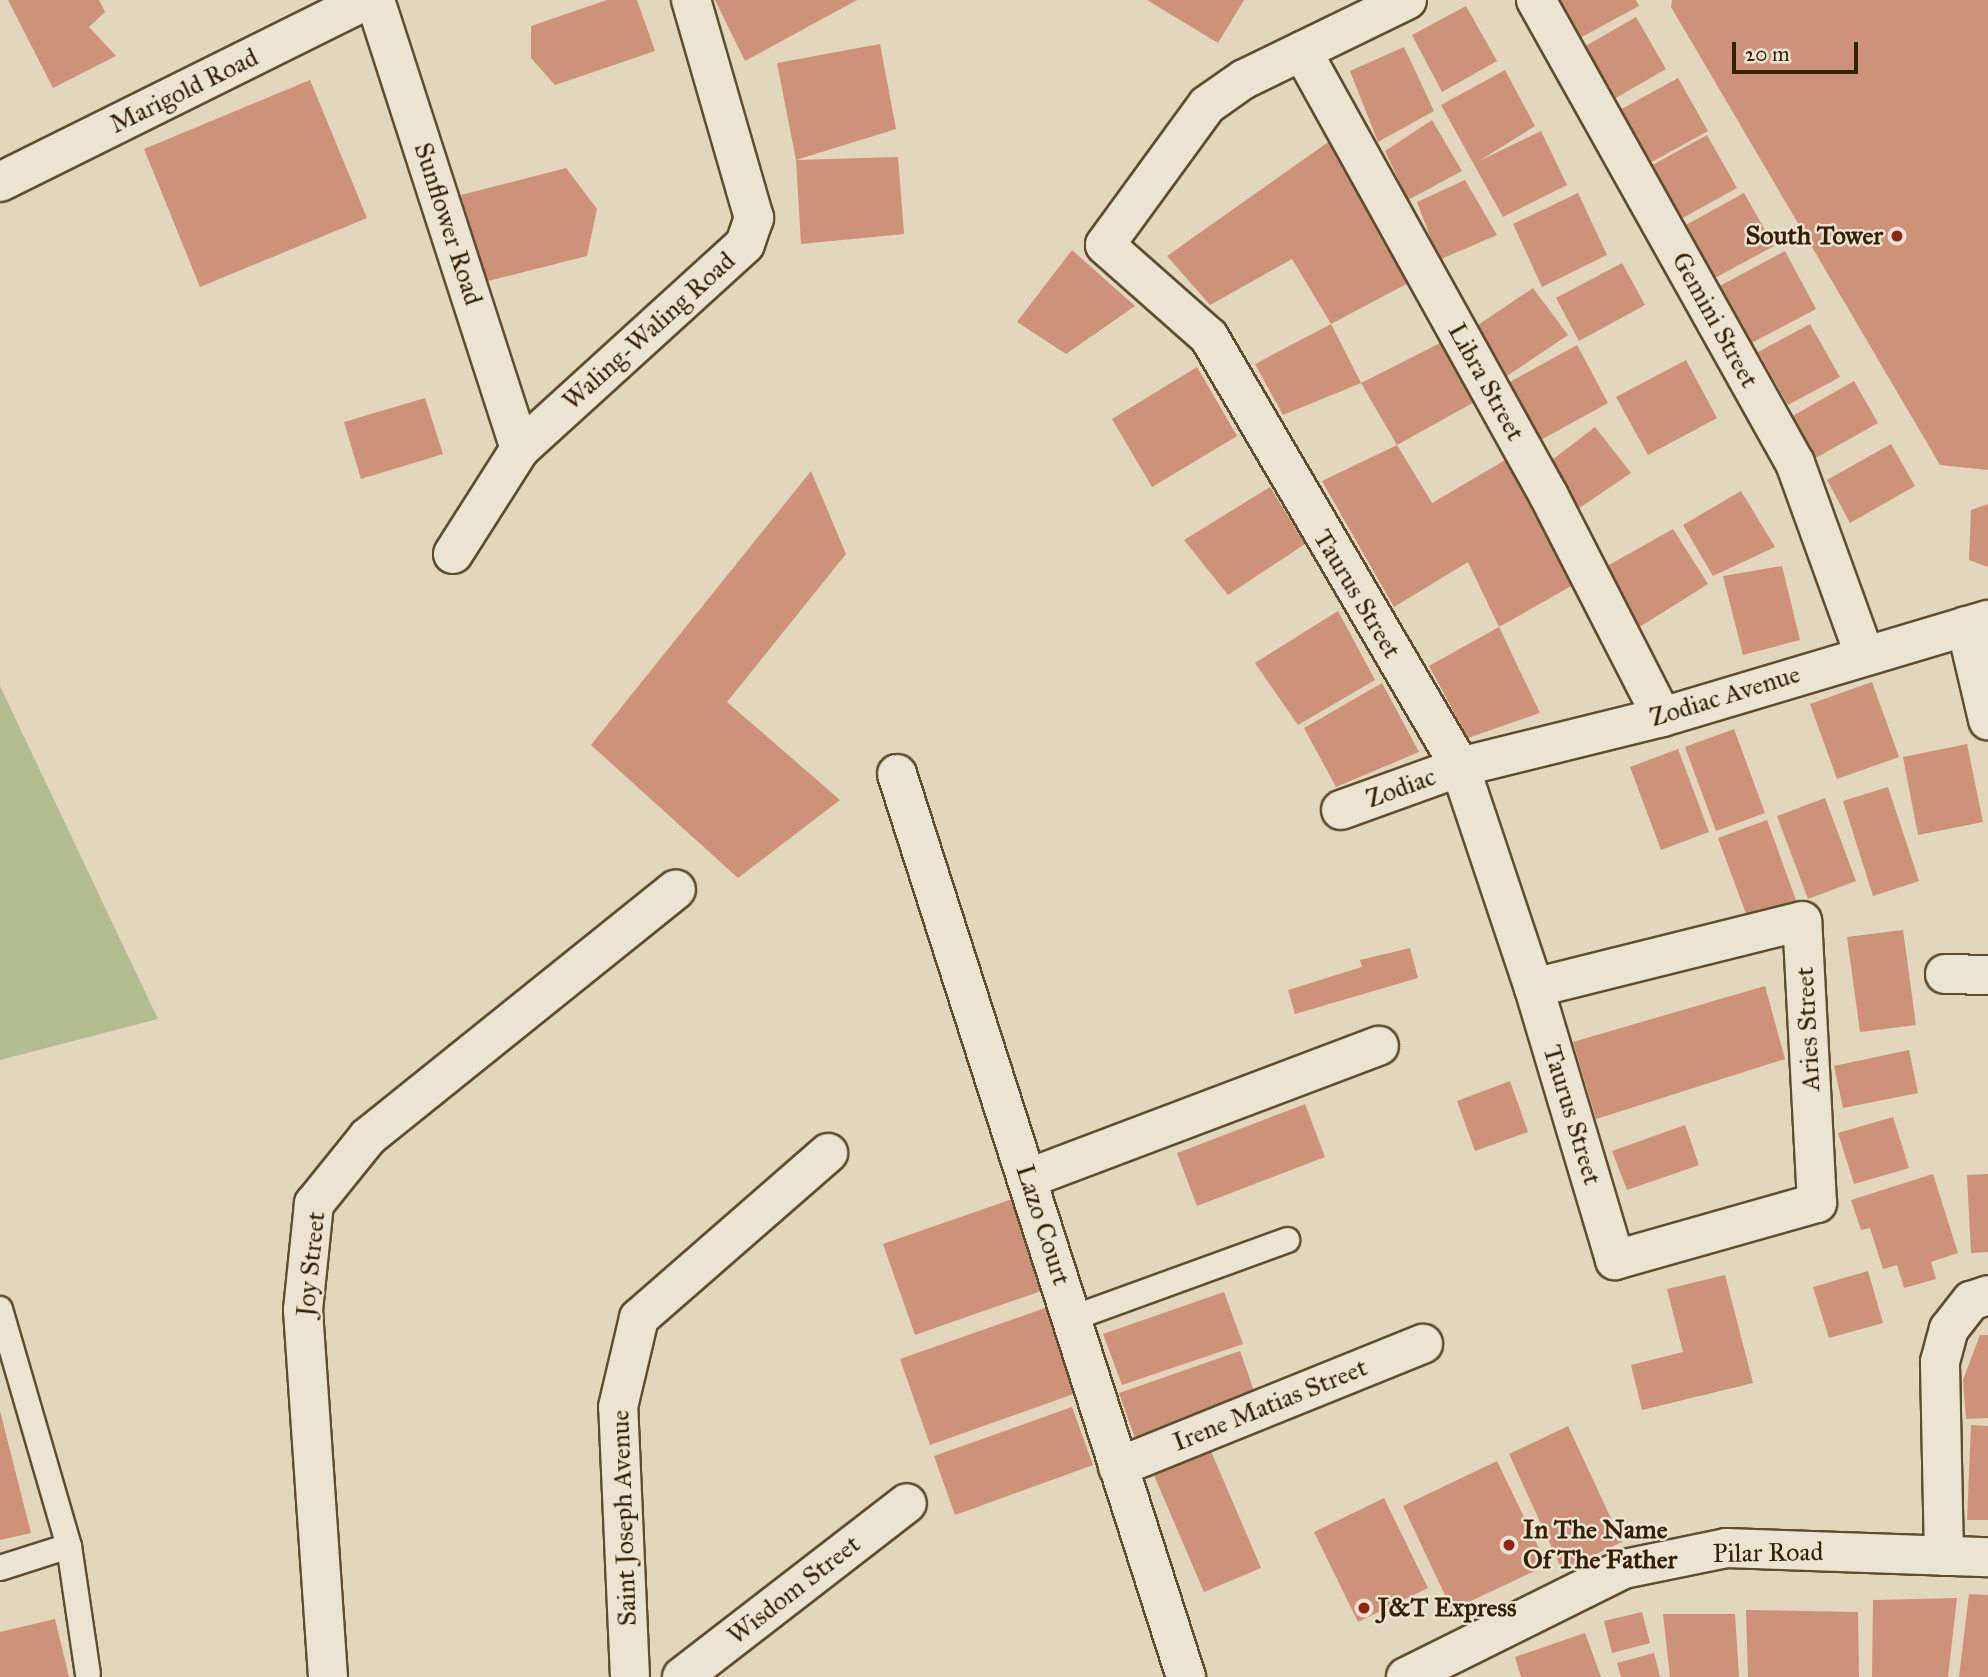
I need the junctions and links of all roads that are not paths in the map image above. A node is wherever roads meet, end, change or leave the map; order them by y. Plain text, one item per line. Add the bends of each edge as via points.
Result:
1 (368, 0) edge
2 (375, 0) edge
3 (691, 0) edge
4 (1407, 0) edge
5 (1536, 0) edge
6 (1302, 51) junction
7 (0, 182) edge
8 (520, 449) junction
9 (453, 554) dead end
10 (1977, 623) edge
11 (1864, 654) junction
12 (1662, 717) junction
13 (1988, 720) edge
14 (1460, 767) junction
15 (897, 774) dead end
16 (1341, 810) dead end
17 (676, 889) dead end
18 (1945, 974) dead end
19 (1988, 975) edge
20 (1534, 988) junction
21 (1380, 1046) dead end
22 (828, 1153) dead end
23 (1029, 1178) junction
24 (1287, 1240) dead end
25 (1615, 1259) joint
26 (1988, 1295) edge
27 (0, 1309) edge
28 (1073, 1318) junction
29 (1423, 1344) dead end
30 (1118, 1467) junction
31 (907, 1503) dead end
32 (69, 1546) junction
33 (1944, 1556) junction
34 (1988, 1557) edge
35 (0, 1568) edge
36 (89, 1674) dead end
37 (328, 1677) edge
38 (630, 1677) edge
39 (682, 1677) edge
40 (1186, 1677) edge
41 (1406, 1677) edge

1 - 7 street, Marigold Road
2 - 8 street, Sunflower Road
3 - 8 street, Waling-Waling Road via 754,218 745,244
4 - 6 street
5 - 11 street, Gemini Street via 1795,463
6 - 12 street, Libra Street via 1549,496
6 - 14 street, Taurus Street via 1244,79 1207,105 1105,245 1209,337
8 - 9 street, Waling-Waling Road
10 - 11 street, Zodiac Avenue
10 - 13 street
11 - 12 street, Zodiac Avenue
12 - 14 street, Zodiac Avenue
14 - 16 street, Zodiac
14 - 20 street, Taurus Street
15 - 23 street, Lazo Court
17 - 37 street, Joy Street via 368,1137 314,1204 303,1310
18 - 19 street
20 - 25 street, Taurus Street
20 - 25 street, Aries Street via 1802,921 1817,1203
21 - 23 street
22 - 38 street, Saint Joseph Avenue via 639,1318 618,1407
23 - 28 street, Lazo Court
24 - 28 lane
26 - 33 street via 1971,1301 1949,1329 1940,1362
27 - 32 lane
28 - 30 street, Lazo Court
29 - 30 street, Irene Matias Street
30 - 40 street, Lazo Court
31 - 39 street, Wisdom Street
32 - 35 lane
32 - 36 lane
33 - 34 street, Pilar Road
33 - 41 street, Pilar Road via 1726,1548 1624,1569

